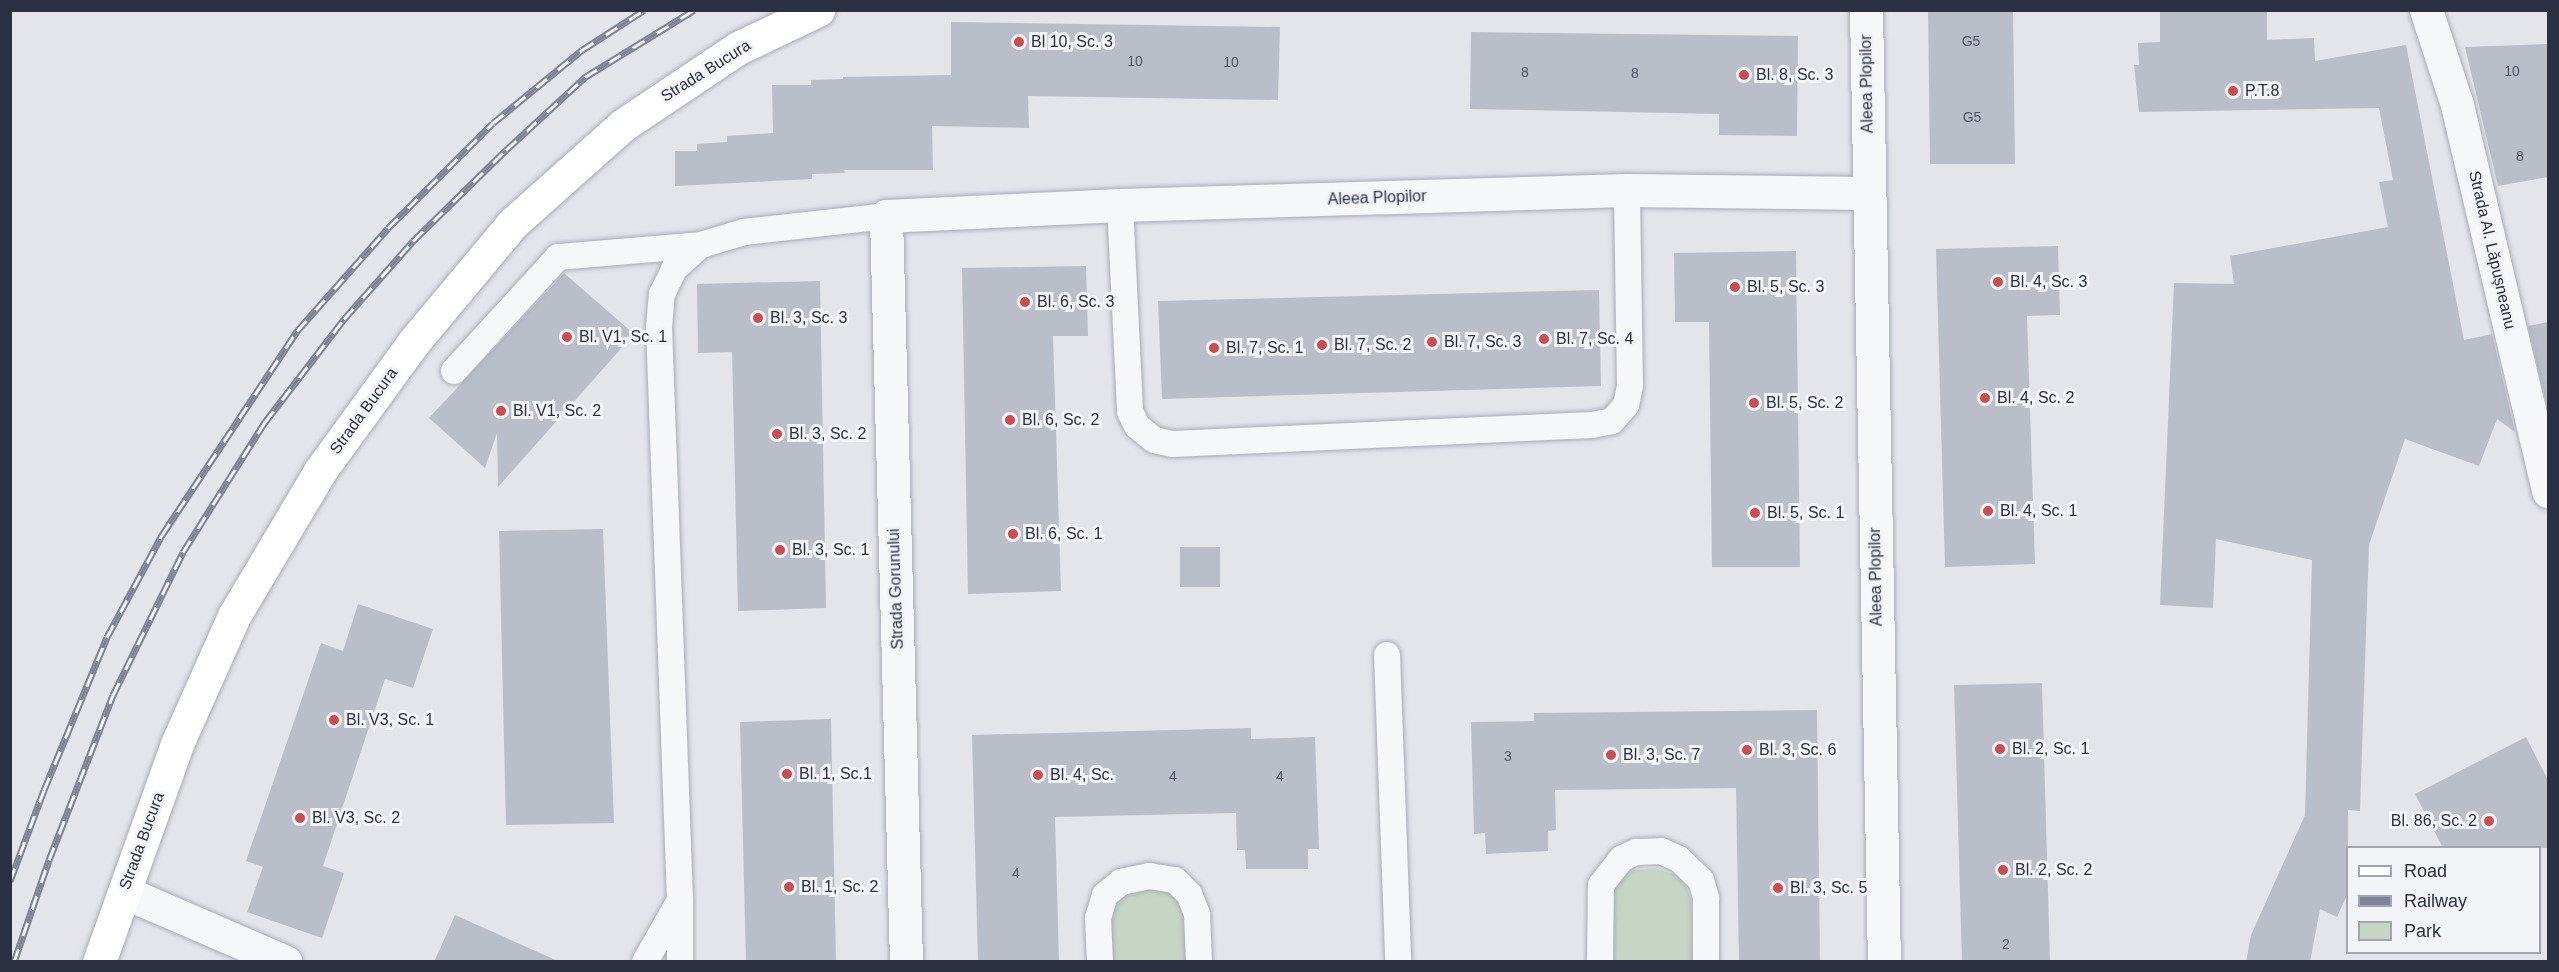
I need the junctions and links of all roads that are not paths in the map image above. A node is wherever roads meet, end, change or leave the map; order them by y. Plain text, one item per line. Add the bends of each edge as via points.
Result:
1 (818, 10) edge
2 (1866, 10) edge
3 (2426, 10) edge
4 (1628, 190) junction
5 (1868, 193) junction
6 (1120, 205) junction
7 (886, 216) junction
8 (701, 245) junction
9 (454, 372) dead end
10 (2548, 491) edge
11 (1387, 655) dead end
12 (124, 892) junction
13 (680, 900) junction
14 (99, 962) edge
15 (286, 962) edge
16 (645, 962) edge
17 (680, 962) edge
18 (906, 962) edge
19 (1100, 962) edge
20 (1198, 962) edge
21 (1398, 962) edge
22 (1600, 962) edge
23 (1706, 962) edge
24 (1884, 962) edge

1 - 12 main road, Strada Bucura via 738,48 623,125 513,223 413,343 320,471 234,616 177,744
2 - 5 street, Aleea Plopilor
3 - 10 street, Strada Al. Lăpușneanu via 2457,105
4 - 5 street, Aleea Plopilor
4 - 6 street, Aleea Plopilor
4 - 6 lane via 1630,386 1626,405 1612,421 1173,444 1154,440 1137,426 1130,412
5 - 24 street, Aleea Plopilor
6 - 7 street, Aleea Plopilor
7 - 8 lane via 744,232
7 - 18 street, Strada Gorunului
8 - 9 lane via 558,257
8 - 13 lane via 674,269 662,294 659,327
11 - 21 lane
12 - 14 main road, Strada Bucura
12 - 15 street
13 - 16 lane
13 - 17 lane
19 - 20 lane via 1098,918 1105,895 1121,882 1149,876 1175,880 1189,894 1197,914
22 - 23 lane via 1601,885 1621,859 1636,852 1661,851 1680,859 1701,880 1706,898

